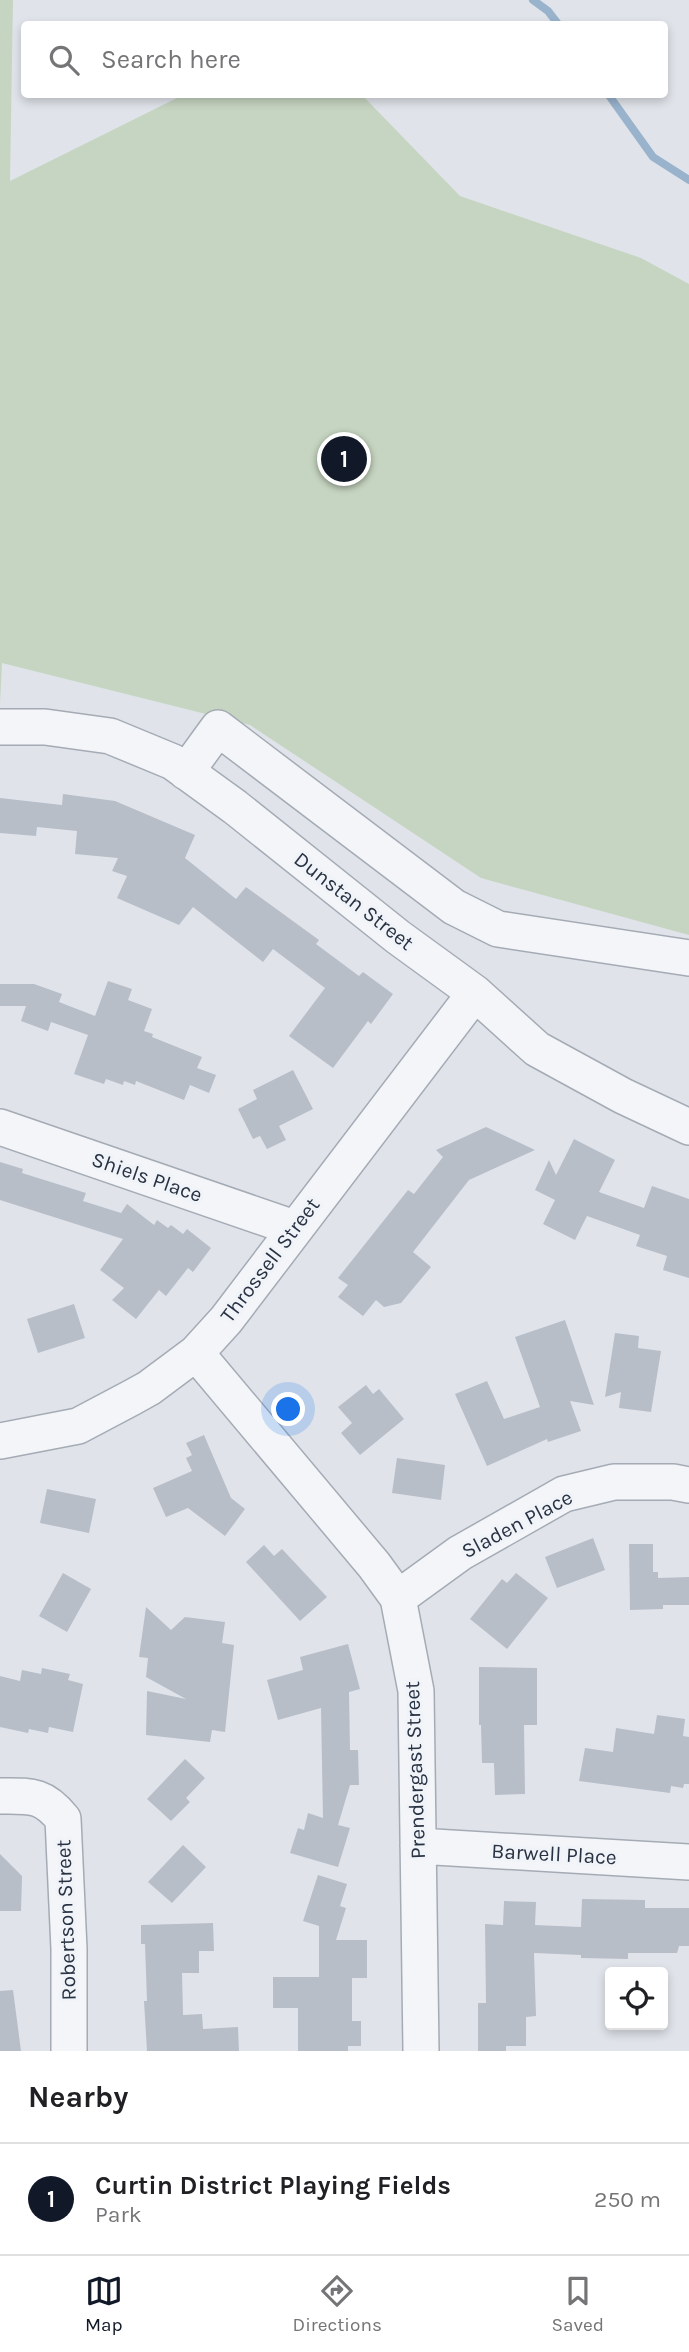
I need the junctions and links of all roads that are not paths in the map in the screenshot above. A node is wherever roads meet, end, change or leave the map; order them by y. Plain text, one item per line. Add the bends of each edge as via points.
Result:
1 (0, 727) edge
2 (186, 772) junction
3 (689, 958) edge
4 (475, 993) junction
5 (0, 1127) edge
6 (689, 1127) edge
7 (294, 1227) junction
8 (196, 1353) junction
9 (0, 1441) edge
10 (689, 1485) edge
11 (398, 1598) junction
12 (0, 1796) edge
13 (418, 1846) junction
14 (689, 1862) edge
15 (69, 2051) edge
16 (421, 2051) edge

1 - 2 street, Dunstan Street via 45,727 110,736
2 - 3 street via 218,728 454,907 498,929
2 - 4 street, Dunstan Street
4 - 6 street, Dunstan Street via 537,1049
4 - 7 street, Throssell Street
5 - 7 street, Shiels Place
7 - 8 street, Throssell Street
8 - 9 street, Throssell Street via 149,1388 78,1426
8 - 11 street, Prendergast Street
10 - 11 street, Sladen Place via 614,1482 564,1494 460,1553
11 - 13 street, Prendergast Street via 416,1691
12 - 15 street, Robertson Street via 33,1796 51,1804 63,1819
13 - 14 street, Barwell Place
13 - 16 street, Prendergast Street

